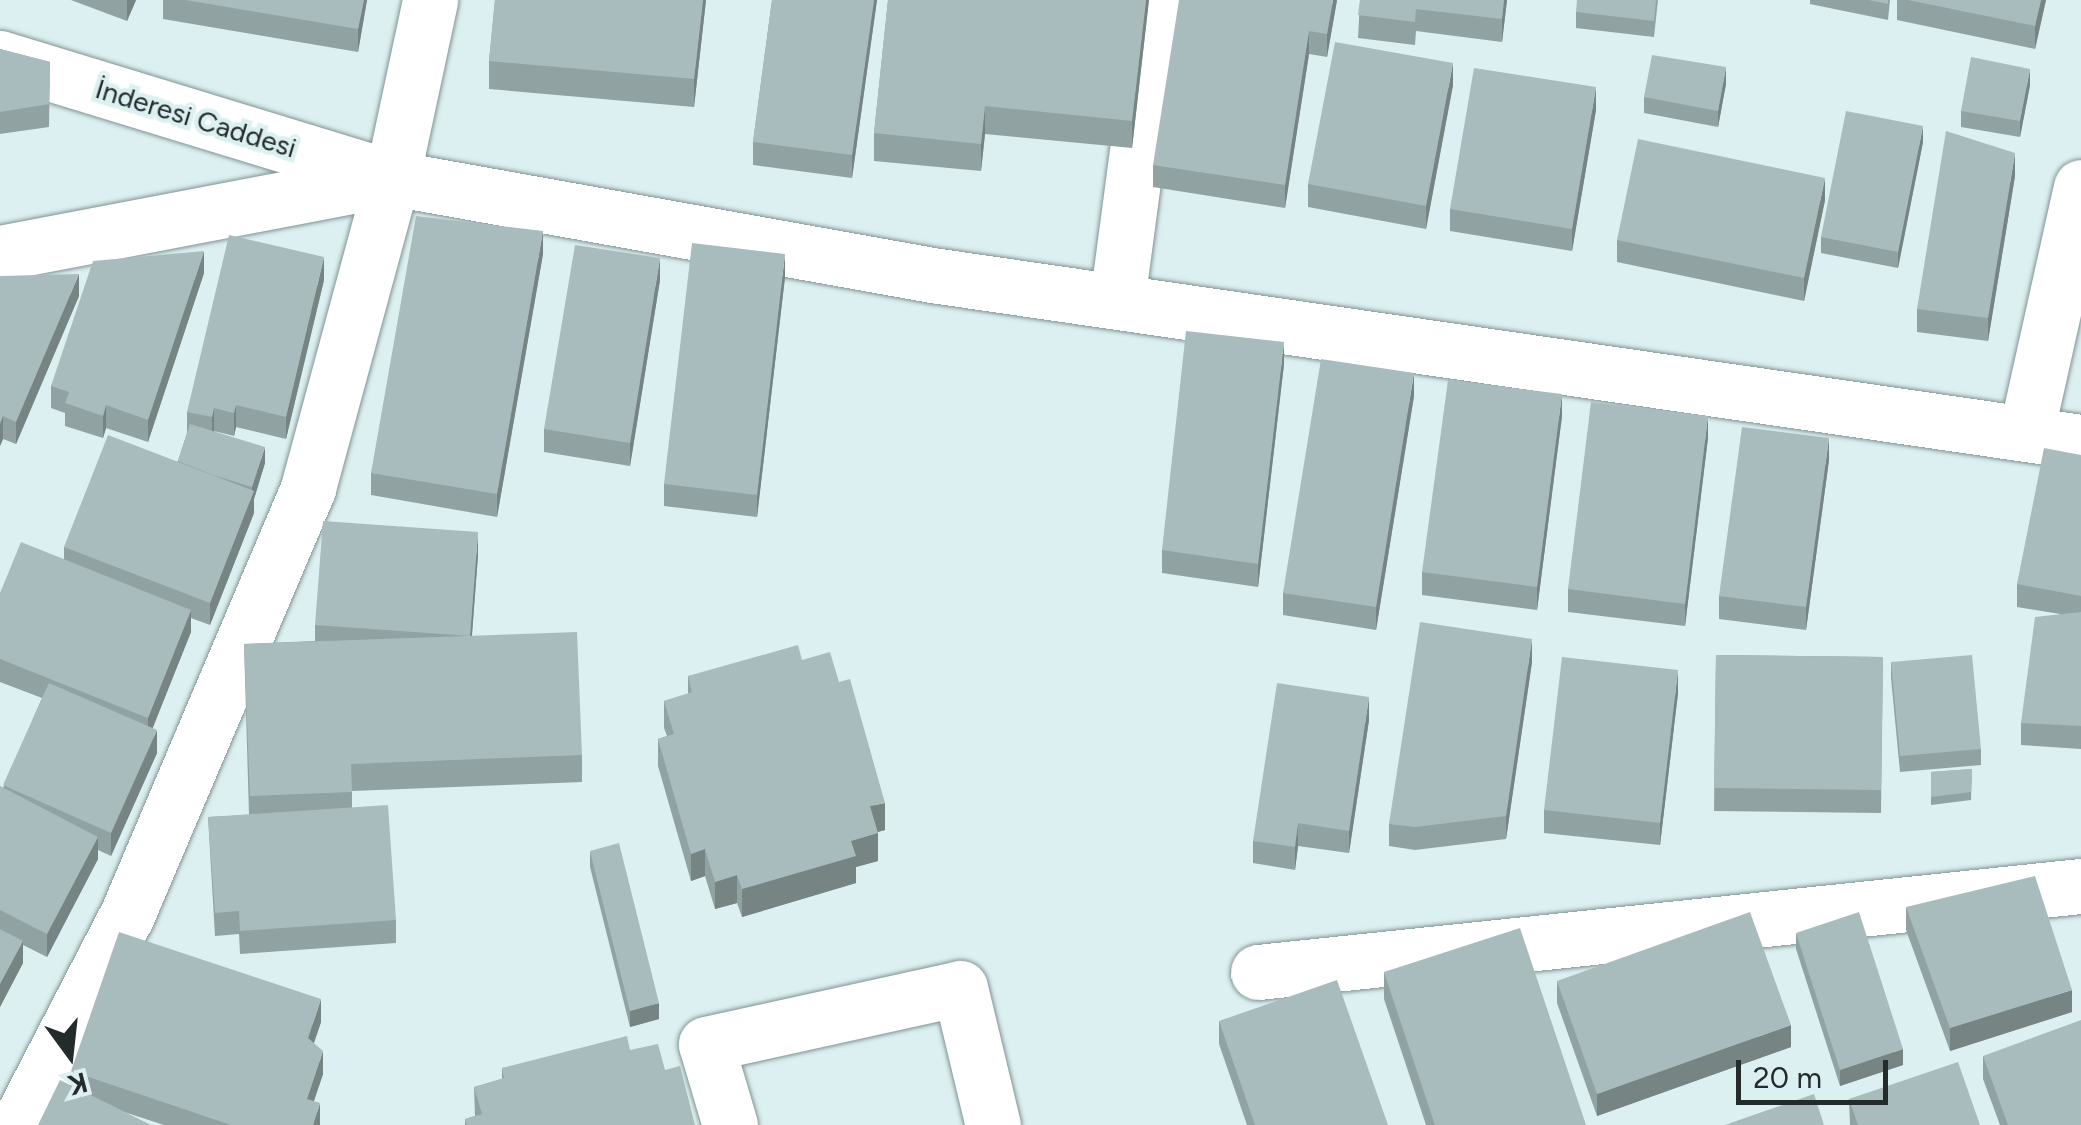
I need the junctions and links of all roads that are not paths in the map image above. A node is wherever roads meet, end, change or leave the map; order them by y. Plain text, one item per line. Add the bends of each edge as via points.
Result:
1 (430, 0) edge
2 (1157, 0) edge
3 (0, 58) edge
4 (392, 178) junction
5 (2081, 187) edge
6 (0, 253) edge
7 (1117, 301) junction
8 (2026, 433) junction
9 (2081, 442) edge
10 (2081, 886) edge
11 (1258, 972) dead end
12 (18, 1125) edge
13 (730, 1125) edge
14 (993, 1125) edge

1 - 4 street
2 - 7 street
3 - 4 street, İnderesi Caddesi
4 - 6 street
4 - 7 street via 932,275
4 - 12 street via 308,488 128,915
5 - 8 street
7 - 8 street
8 - 9 street
10 - 11 street
13 - 14 street via 706,1044 960,988

